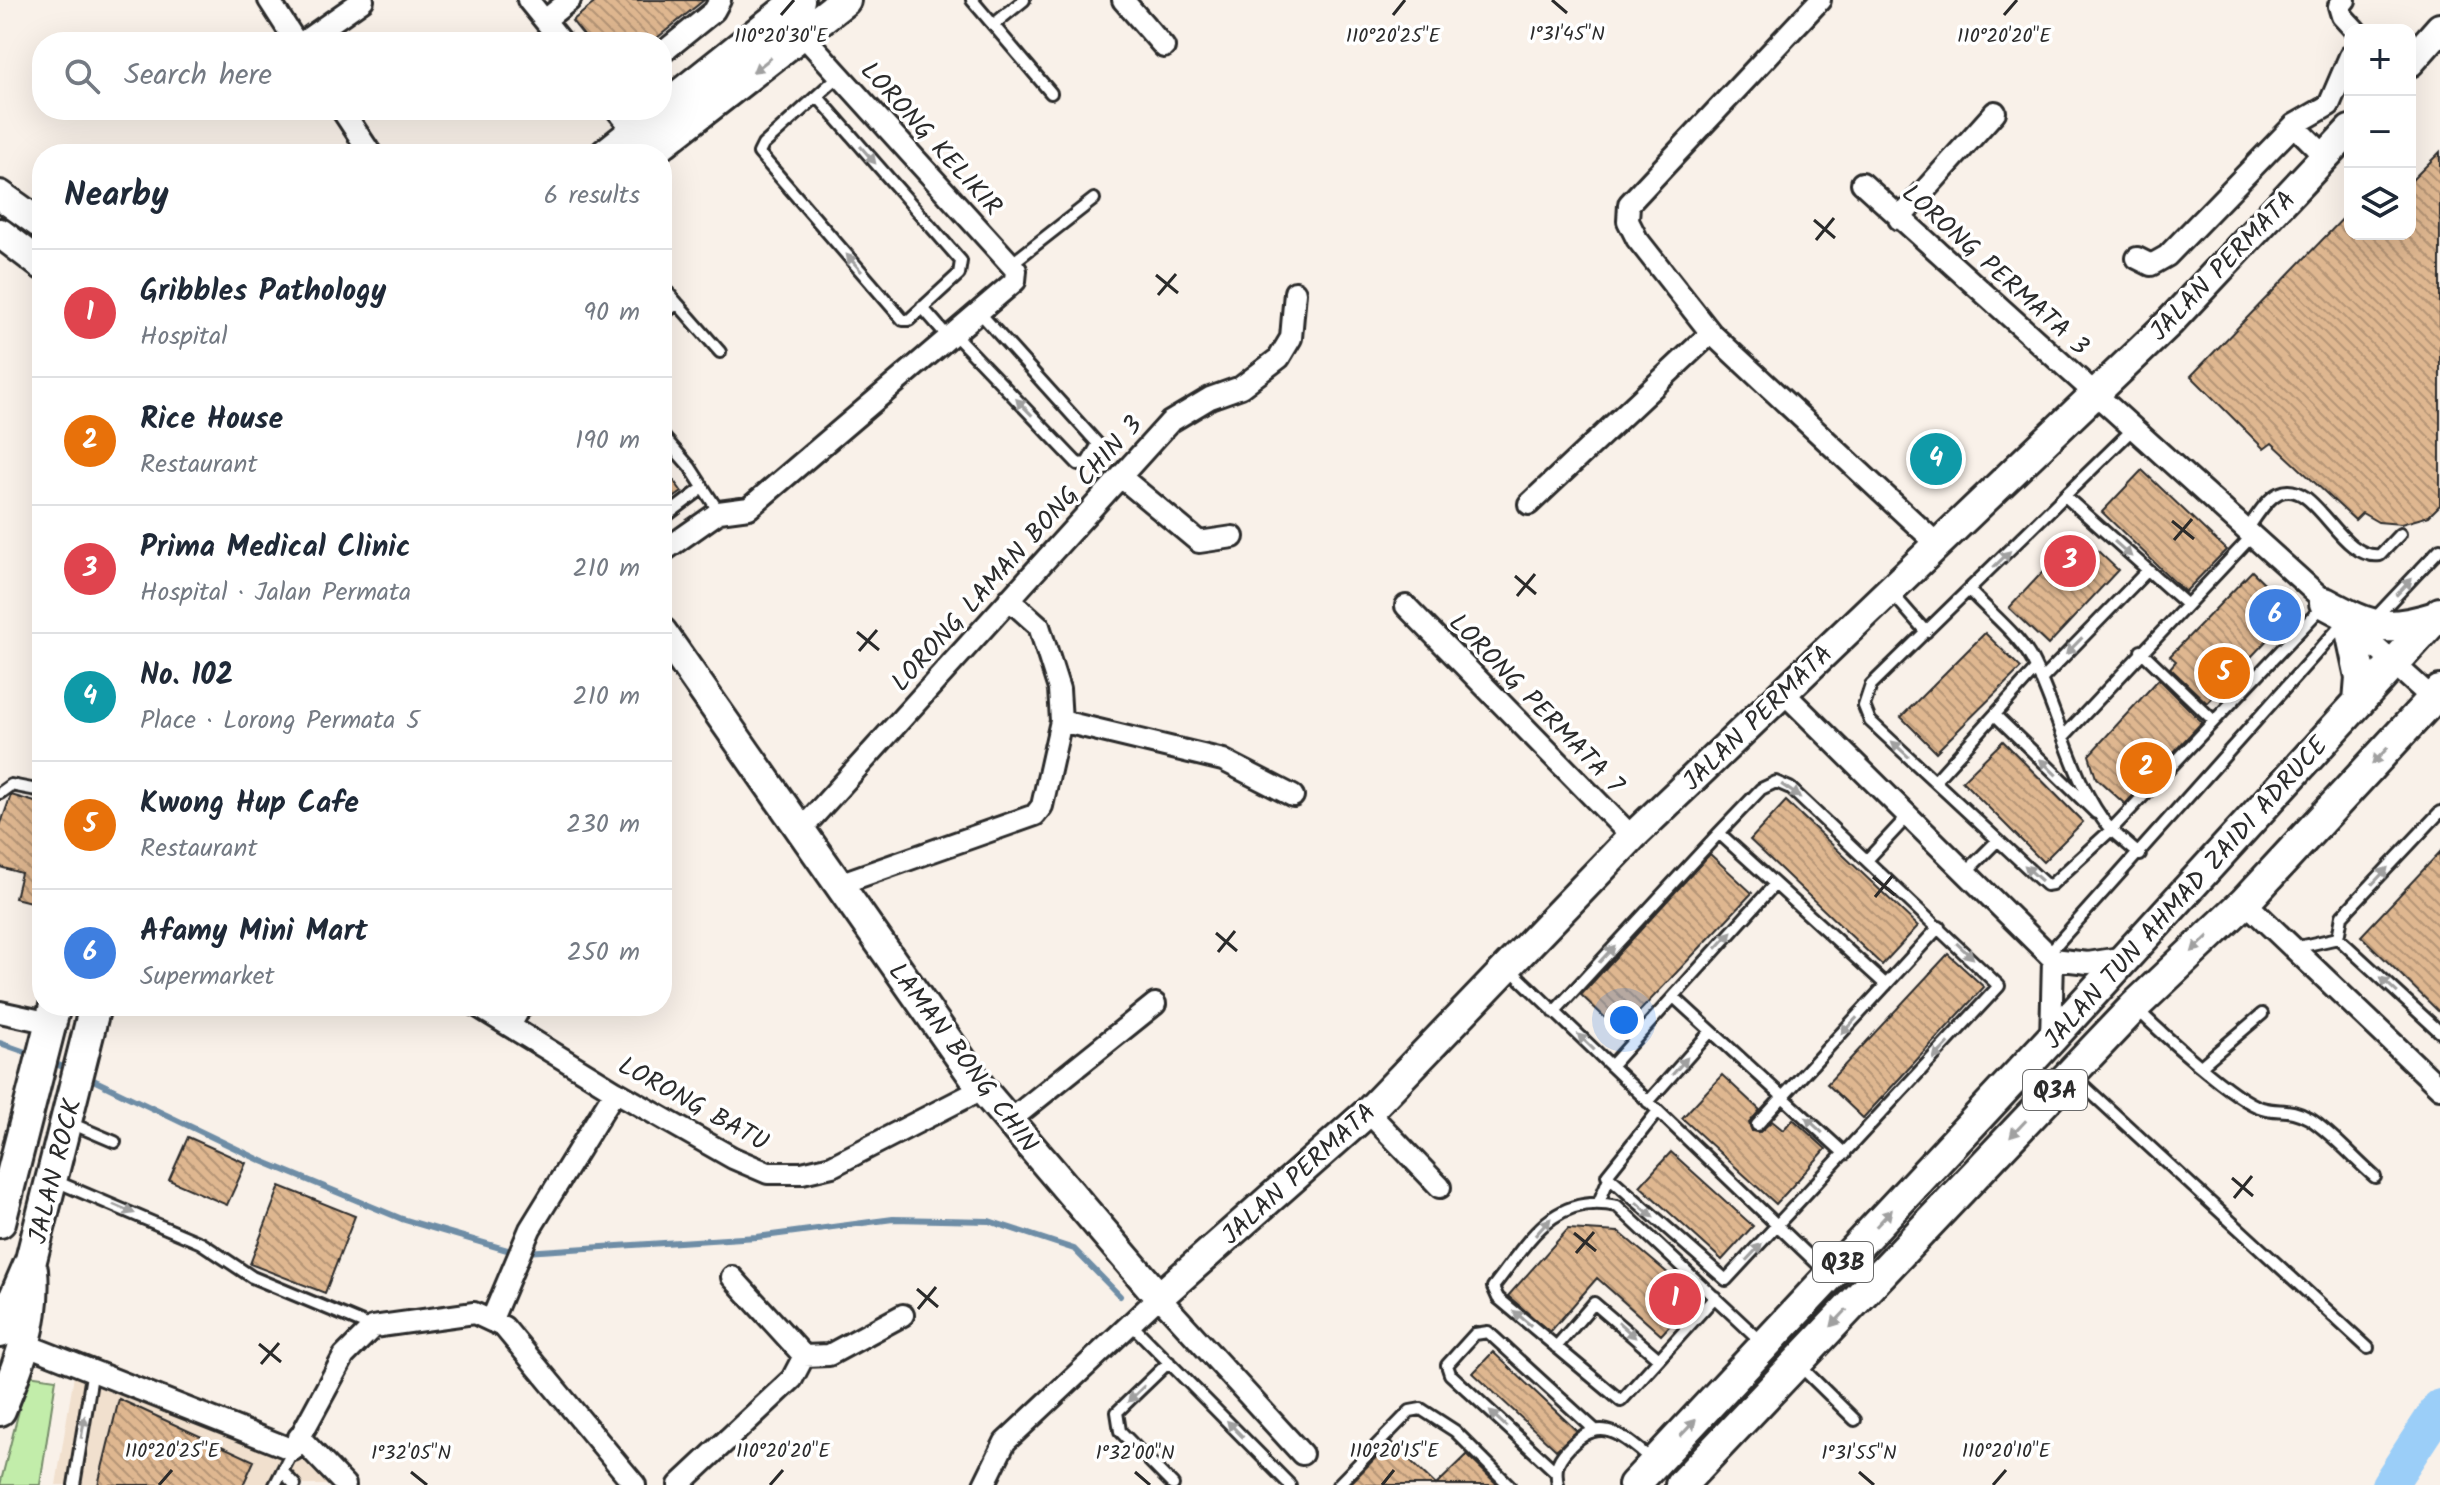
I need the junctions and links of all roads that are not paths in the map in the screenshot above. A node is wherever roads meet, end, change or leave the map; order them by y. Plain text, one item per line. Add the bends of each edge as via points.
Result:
1 (269, 0) edge
2 (363, 0) edge
3 (528, 0) edge
4 (570, 0) edge
5 (720, 0) edge
6 (799, 0) edge
7 (845, 0) edge
8 (972, 0) edge
9 (1024, 0) edge
10 (1123, 0) edge
11 (1820, 0) edge
12 (2345, 0) edge
13 (545, 20) junction
14 (2349, 24) edge
15 (993, 25) junction
16 (2440, 28) edge
17 (290, 32) edge
18 (317, 32) edge
19 (554, 32) edge
20 (802, 34) junction
21 (672, 45) edge
22 (1164, 47) dead end
23 (2416, 55) edge
24 (2344, 70) edge
25 (840, 75) junction
26 (1051, 93) dead end
27 (817, 96) junction
28 (672, 102) edge
29 (672, 110) edge
30 (1995, 112) dead end
31 (349, 120) edge
32 (655, 120) edge
33 (2294, 125) junction
34 (634, 132) edge
35 (2344, 137) edge
36 (364, 144) edge
37 (2326, 157) junction
38 (1862, 183) dead end
39 (0, 195) edge
40 (1094, 199) dead end
41 (32, 218) edge
42 (1899, 219) junction
43 (0, 233) edge
44 (32, 257) edge
45 (2137, 258) dead end
46 (1013, 273) junction
47 (1295, 292) dead end
48 (672, 297) edge
49 (677, 303) junction
50 (672, 307) edge
51 (922, 307) junction
52 (979, 312) junction
53 (1711, 333) junction
54 (951, 336) junction
55 (720, 352) dead end
56 (2096, 392) junction
57 (2134, 428) junction
58 (672, 448) edge
59 (1121, 477) junction
60 (703, 488) junction
61 (2066, 497) junction
62 (1529, 504) dead end
63 (672, 511) edge
64 (719, 512) junction
65 (2249, 534) junction
66 (2400, 534) dead end
67 (1233, 537) dead end
68 (1936, 543) junction
69 (672, 545) edge
70 (2440, 549) edge
71 (2147, 571) junction
72 (1888, 589) junction
73 (1969, 590) junction
74 (1009, 599) junction
75 (2186, 604) junction
76 (1406, 606) dead end
77 (2438, 615) edge
78 (2347, 619) junction
79 (1926, 632) junction
80 (672, 646) edge
81 (2141, 651) junction
82 (2393, 664) junction
83 (2036, 669) junction
84 (2041, 680) junction
85 (1783, 692) junction
86 (2436, 695) edge
87 (2359, 702) junction
88 (1996, 716) junction
89 (1061, 721) junction
90 (2214, 721) junction
91 (2063, 737) junction
92 (1935, 781) junction
93 (32, 789) edge
94 (0, 793) edge
95 (1293, 796) dead end
96 (2440, 812) edge
97 (1908, 816) junction
98 (2100, 817) junction
99 (801, 830) junction
100 (2111, 830) junction
101 (1719, 833) junction
102 (1632, 837) junction
103 (1997, 841) junction
104 (2140, 855) junction
105 (1867, 860) junction
106 (1966, 872) junction
107 (839, 884) junction
108 (1775, 884) junction
109 (2245, 902) junction
110 (1939, 927) junction
111 (2338, 938) junction
112 (2294, 948) junction
113 (2050, 956) junction
114 (2126, 957) junction
115 (1506, 965) junction
116 (1886, 985) junction
117 (1674, 997) junction
118 (1155, 1004) dead end
119 (2134, 1007) junction
120 (0, 1012) edge
121 (1554, 1012) junction
122 (2262, 1014) dead end
123 (93, 1016) edge
124 (494, 1016) edge
125 (516, 1016) edge
126 (51, 1022) edge
127 (510, 1026) junction
128 (1711, 1031) junction
129 (2440, 1032) edge
130 (2051, 1039) junction
131 (2202, 1065) junction
132 (1611, 1066) junction
133 (2071, 1074) junction
134 (2440, 1088) edge
135 (982, 1089) junction
136 (615, 1091) junction
137 (1783, 1097) junction
138 (1648, 1102) junction
139 (70, 1107) junction
140 (1658, 1111) junction
141 (1368, 1112) junction
142 (1008, 1122) junction
143 (1757, 1125) dead end
144 (115, 1142) dead end
145 (1845, 1154) junction
146 (2375, 1177) dead end
147 (1609, 1178) junction
148 (52, 1180) junction
149 (1440, 1187) dead end
150 (1599, 1202) junction
151 (0, 1222) edge
152 (1778, 1226) junction
153 (1830, 1276) junction
154 (732, 1277) dead end
155 (1159, 1297) junction
156 (1715, 1297) junction
157 (903, 1315) dead end
158 (492, 1319) junction
159 (1131, 1324) junction
160 (373, 1327) junction
161 (14, 1338) edge
162 (1766, 1345) junction
163 (1556, 1347) junction
164 (2368, 1348) dead end
165 (804, 1356) junction
166 (1659, 1359) junction
167 (1169, 1362) junction
168 (1796, 1363) junction
169 (93, 1369) junction
170 (0, 1410) edge
171 (1855, 1420) dead end
172 (1594, 1429) junction
173 (296, 1444) junction
174 (1302, 1454) dead end
175 (1655, 1462) junction
176 (282, 1471) junction
177 (1555, 1471) junction
178 (988, 1484) edge
179 (74, 1485) edge
180 (275, 1485) edge
181 (295, 1485) edge
182 (345, 1485) edge
183 (635, 1485) edge
184 (679, 1485) edge
185 (1173, 1485) edge
186 (1290, 1485) edge
187 (1338, 1485) edge
188 (1509, 1485) edge
189 (1558, 1485) edge
190 (1634, 1485) edge
191 (1681, 1485) edge

1 - 17 street
2 - 18 street
3 - 13 street
4 - 13 street
5 - 21 street
6 - 28 main road
7 - 20 main road
8 - 15 lane
9 - 15 lane
10 - 22 street
11 - 53 street via 1629,204 1628,221 1637,239
12 - 14 street via 2339,6
13 - 19 street
15 - 26 lane
16 - 23 street
20 - 25 street, LORONG KELIKIR
20 -> 29 main road
24 - 33 street via 2329,105
25 - 27 lane
25 - 46 street, LORONG KELIKIR
27 -> 51 lane via 961,261 959,274
51 -> 27 lane via 903,320 759,153
30 - 42 street
31 - 36 street
32 -> 34 main road
33 - 37 street
33 - 45 street via 2167,256 2151,265
35 - 37 street, JALAN PERMATA
37 - 56 street, JALAN PERMATA
38 - 42 street, LORONG PERMATA 3
39 - 41 street
40 - 46 lane
42 - 56 street, LORONG PERMATA 3
43 - 44 street
46 - 52 street
47 - 59 street, LORONG LAMAN BONG CHIN 3 via 1291,338 1279,358 1241,387 1170,422
48 - 49 lane
49 - 50 lane
49 - 55 lane
51 - 54 lane
52 - 54 street
52 -> 54 lane via 1098,444 1087,463 1078,464
53 - 62 street
53 - 68 street
54 - 64 street via 749,508
56 - 57 street, LORONG PERMATA 3
56 - 68 street, JALAN PERMATA
57 - 61 lane
57 - 65 street, LORONG PERMATA 3
58 - 60 lane
59 - 67 street via 1199,542
59 - 74 street, LORONG LAMAN BONG CHIN 3
60 - 63 lane
60 - 64 lane
61 -> 71 lane
73 -> 61 lane
64 - 69 street
65 - 66 lane via 2277,494 2290,491 2306,497 2362,554 2380,555
65 - 75 lane
65 - 78 street, LORONG PERMATA 3
68 - 72 street, JALAN PERMATA
78 -> 70 lane
71 - 75 lane
71 -> 84 lane
72 - 79 lane
72 - 85 street, JALAN PERMATA
73 - 79 lane
73 - 83 lane via 2026,651
74 - 89 street via 1039,626 1046,641
74 - 99 street, LORONG LAMAN BONG CHIN 3
75 - 81 lane
76 - 102 street, LORONG PERMATA 7
77 - 78 main road via 2398,627
77 - 82 main road, JALAN TUN AHMAD ZAIDI ADRUCE / Q3B
78 - 82 street, LORONG PERMATA 3
78 - 87 main road via 2361,677
78 - 90 lane
78 - 104 lane
92 -> 79 lane via 1870,721 1864,706 1871,685
80 - 99 street, LAMAN BONG CHIN
81 - 90 lane
81 - 91 lane
82 - 86 street, LORONG PERMATA 3
82 - 87 main road, JALAN TUN AHMAD ZAIDI ADRUCE / Q3B
83 - 84 lane
83 - 88 lane
84 - 91 lane
85 - 97 street
85 - 102 street, JALAN PERMATA
86 -> 109 main road, JALAN TUN AHMAD ZAIDI ADRUCE / Q3A
87 - 114 main road, JALAN TUN AHMAD ZAIDI ADRUCE / Q3B
88 - 92 lane
98 -> 88 lane
89 - 95 street via 1223,760
89 - 107 street via 1050,782 1035,815
90 - 100 lane
91 - 98 lane
92 - 103 lane
93 - 94 lane via 11,785
111 -> 96 lane via 2342,916
97 - 105 lane
97 - 106 street
98 - 100 lane
99 - 107 street, LAMAN BONG CHIN
100 -> 103 lane via 2046,885
100 - 104 lane
101 -> 105 lane via 1761,789 1776,782 1790,788
101 - 108 lane
121 -> 101 lane
102 - 115 street, JALAN PERMATA
103 - 106 lane
104 - 113 lane
105 - 110 lane
106 - 113 street
107 - 135 street, LAMAN BONG CHIN
108 - 116 lane
117 -> 108 lane
109 - 112 street
109 -> 119 main road, JALAN TUN AHMAD ZAIDI ADRUCE / Q3A
110 - 116 lane
110 -> 145 lane via 1999,986
111 - 112 lane
129 -> 111 lane
112 - 134 street
113 - 114 street via 2088,963
113 - 130 street
114 - 130 main road, JALAN TUN AHMAD ZAIDI ADRUCE / Q3B
115 - 121 lane
115 - 141 street, JALAN PERMATA
116 -> 137 lane
117 - 128 lane
117 - 132 lane
118 - 142 street
119 - 131 lane
119 - 133 main road, JALAN TUN AHMAD ZAIDI ADRUCE / Q3A
120 - 126 street
132 -> 121 lane
122 - 131 lane
123 - 139 main road, JALAN ROCK
124 - 127 street, LORONG BATU
125 - 127 street
126 - 151 main road, JALAN ROCK
127 - 136 street, LORONG BATU
128 - 137 lane
138 -> 128 lane
153 -> 130 main road, JALAN TUN AHMAD ZAIDI ADRUCE / Q3B
131 - 146 lane via 2263,1109 2282,1108 2309,1119
132 - 138 lane
133 - 164 lane
133 -> 168 main road, JALAN TUN AHMAD ZAIDI ADRUCE / Q3A
135 - 136 street, LORONG BATU via 832,1166 802,1173 768,1173 733,1158
135 - 142 street, LAMAN BONG CHIN
136 - 158 street via 530,1229
137 - 143 lane
145 -> 137 lane
138 - 140 lane
139 - 144 lane
139 - 148 main road, JALAN ROCK
140 - 147 lane via 1607,1171
140 - 152 lane
141 - 149 street
141 - 155 street, JALAN PERMATA
142 - 155 street, LAMAN BONG CHIN
145 - 152 lane
147 - 150 lane
147 -> 152 lane via 1726,1280
148 -> 160 lane via 201,1243 252,1277
148 - 161 main road, JALAN ROCK via 31,1260 34,1300
150 - 156 lane via 1617,1206
163 -> 150 lane via 1498,1298 1493,1287 1549,1218 1576,1204
152 - 153 lane
153 - 162 main road, JALAN TUN AHMAD ZAIDI ADRUCE / Q3B
154 - 165 street
155 - 159 street
155 - 174 street, LAMAN BONG CHIN
156 - 162 lane
156 - 166 lane
157 - 165 street via 829,1355
158 - 160 street via 474,1313
158 - 183 street
159 - 167 lane
159 - 178 street via 1005,1442 989,1469
160 - 173 street via 344,1356
161 - 169 street
161 - 170 main road, JALAN ROCK
175 -> 162 main road, JALAN TUN AHMAD ZAIDI ADRUCE / Q3B
163 - 166 lane via 1621,1401
163 -> 166 lane via 1594,1303
165 - 184 street via 792,1379
167 -> 185 lane via 1117,1412 1116,1419 1120,1431
186 -> 167 lane
168 - 171 lane
168 - 191 main road, JALAN TUN AHMAD ZAIDI ADRUCE / Q3A
169 - 173 street
179 -> 169 lane
172 - 175 lane via 1619,1433
172 - 177 lane via 1581,1434
177 -> 172 lane via 1450,1374 1447,1365 1475,1334 1488,1332
173 - 176 lane
173 - 182 street
175 - 190 main road, JALAN TUN AHMAD ZAIDI ADRUCE / Q3B
176 - 180 lane
176 - 181 lane
177 - 189 lane
187 - 188 lane via 1410,1411 1421,1409 1455,1431

